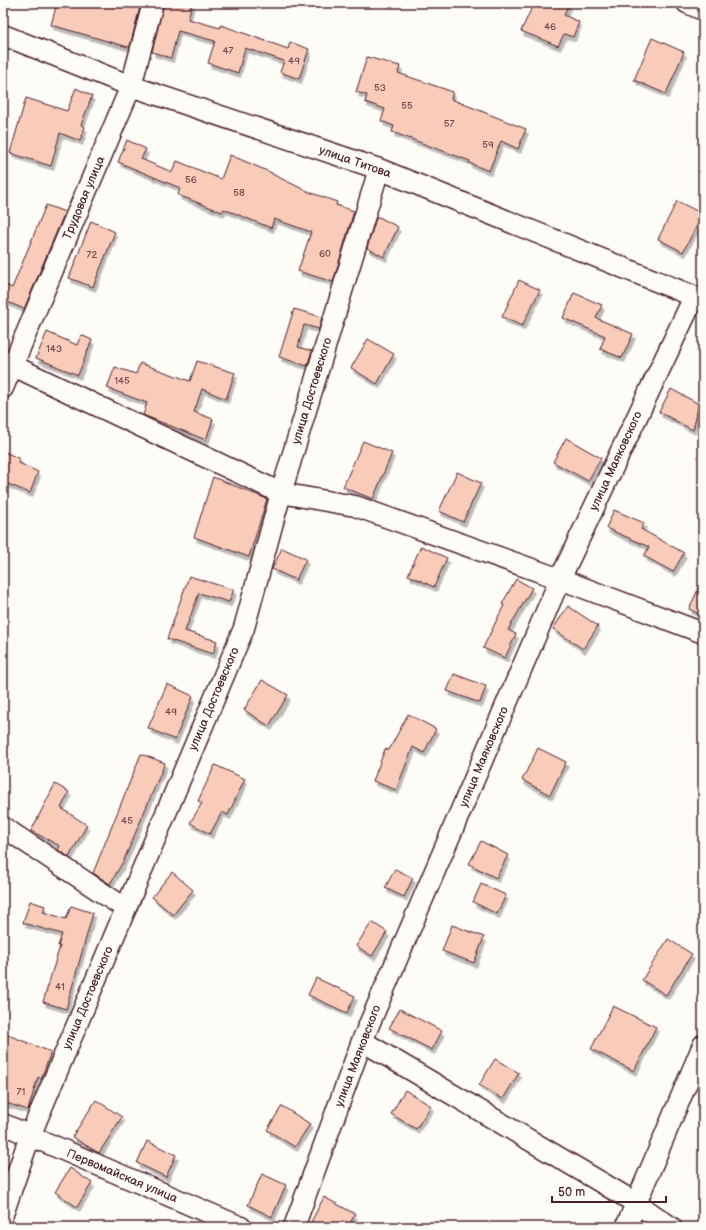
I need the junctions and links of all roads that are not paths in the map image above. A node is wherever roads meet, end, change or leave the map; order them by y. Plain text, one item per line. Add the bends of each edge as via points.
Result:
1 (153, 3) edge
2 (687, 3) edge
3 (703, 10) edge
4 (3, 35) edge
5 (131, 86) junction
6 (380, 169) junction
7 (699, 298) edge
8 (8, 363) edge
9 (3, 388) edge
10 (281, 493) junction
11 (560, 579) junction
12 (703, 633) edge
13 (3, 827) edge
14 (125, 908) junction
15 (362, 1041) junction
16 (703, 1045) edge
17 (3, 1124) edge
18 (30, 1136) junction
19 (636, 1203) junction
20 (3, 1214) edge
21 (241, 1227) edge
22 (294, 1227) edge
23 (626, 1227) edge
24 (671, 1227) edge

1 - 5 street, Трудовая улица
2 - 3 street
4 - 5 street, улица Титова
5 - 6 street, улица Титова
5 - 8 street, Трудовая улица
6 - 7 street, улица Титова
6 - 10 street, улица Достоевского
7 - 11 street, улица Маяковского
8 - 9 street, Трудовая улица
8 - 10 street
10 - 11 street via 355,506
10 - 14 street, улица Достоевского via 244,628
11 - 12 street
11 - 15 street, улица Маяковского
13 - 14 street
14 - 18 street, улица Достоевского
15 - 19 street
15 - 22 street, улица Маяковского
16 - 19 street
17 - 18 street, Первомайская улица
18 - 20 street, улица Достоевского
18 - 21 street, Первомайская улица
19 - 23 street
19 - 24 street

